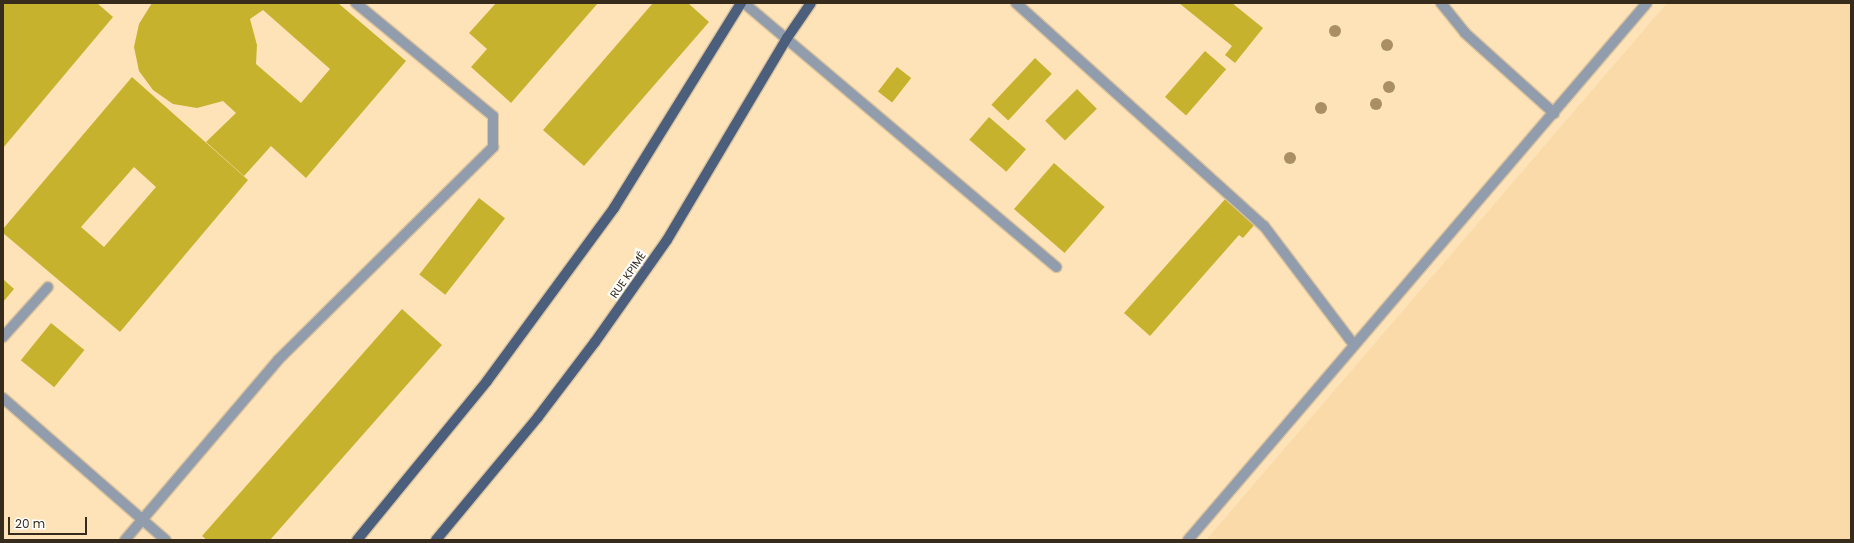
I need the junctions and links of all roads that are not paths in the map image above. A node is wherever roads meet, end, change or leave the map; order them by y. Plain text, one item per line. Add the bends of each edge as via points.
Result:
1 (356, 3) edge
2 (741, 3) edge
3 (744, 3) edge
4 (811, 3) edge
5 (1016, 3) edge
6 (1441, 3) edge
7 (1647, 3) edge
8 (787, 38) junction
9 (1554, 113) junction
10 (1056, 267) dead end
11 (48, 287) dead end
12 (3, 337) edge
13 (1354, 345) junction
14 (3, 398) edge
15 (142, 519) junction
16 (125, 540) edge
17 (166, 540) edge
18 (357, 540) edge
19 (436, 540) edge
20 (1188, 540) edge

1 - 15 street via 493,116 493,147 278,360
2 - 18 main road via 614,208 487,381
3 - 8 street
4 - 8 main road, RUE KPIMÉ
5 - 13 street via 1264,226
6 - 9 street via 1465,33
7 - 9 street
8 - 10 street
8 - 19 main road, RUE KPIMÉ via 663,246 596,342 538,417
9 - 13 street
11 - 12 street
13 - 20 street
14 - 15 street
15 - 16 street
15 - 17 street

